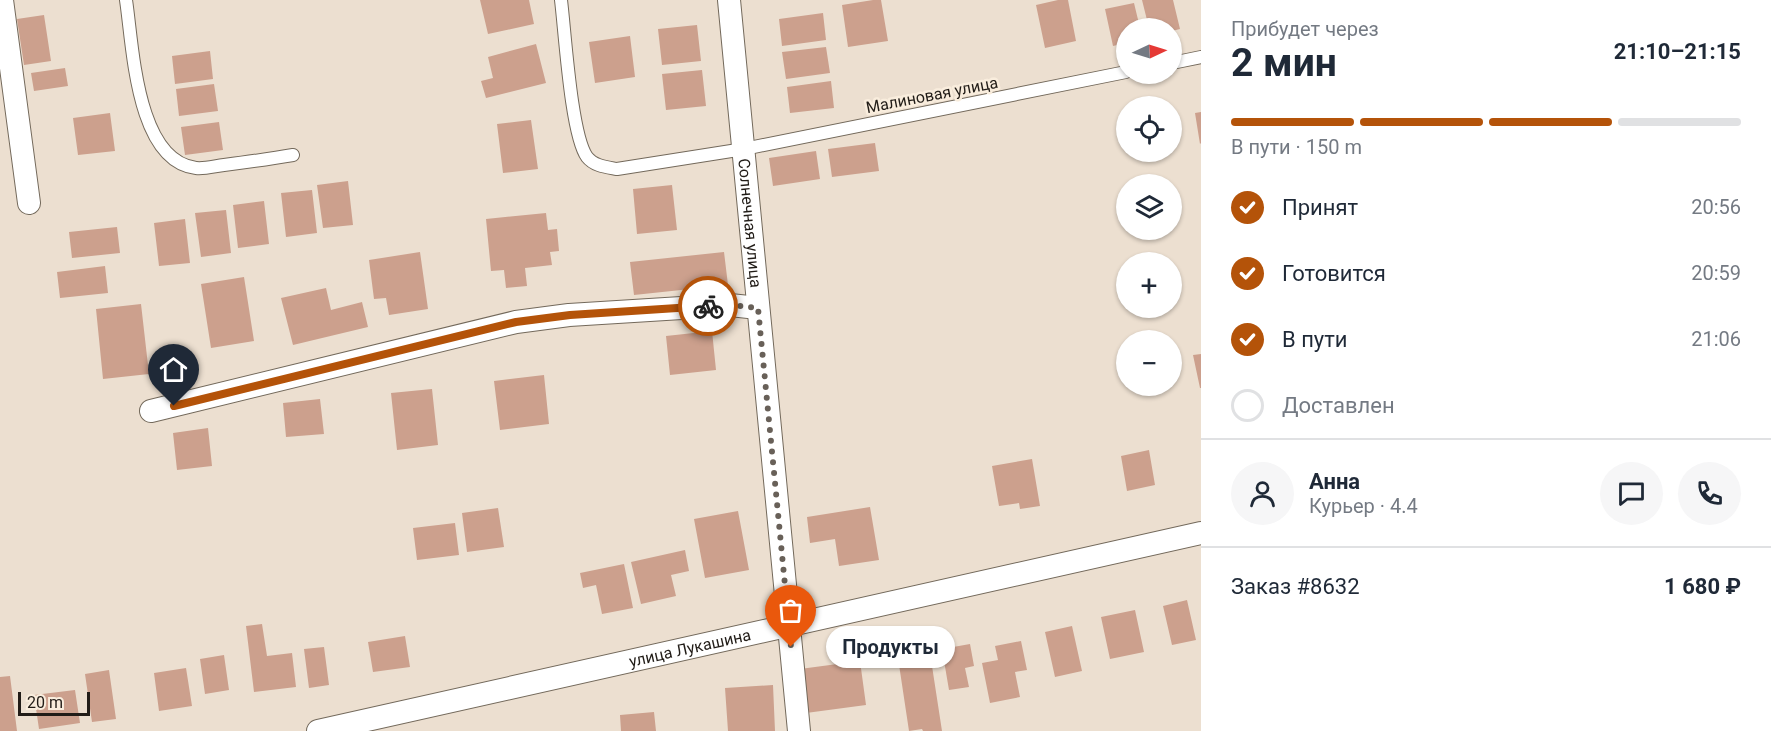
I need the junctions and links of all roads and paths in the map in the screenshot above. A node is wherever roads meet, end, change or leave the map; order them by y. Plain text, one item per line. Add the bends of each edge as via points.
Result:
1 (2, 0) edge
2 (126, 0) edge
3 (561, 0) edge
4 (729, 0) edge
5 (1201, 57) edge
6 (1182, 61) edge
7 (1116, 74) edge
8 (744, 149) junction
9 (292, 155) dead end
10 (29, 203) dead end
11 (758, 308) junction
12 (151, 411) dead end
13 (1201, 533) edge
14 (789, 626) junction
15 (318, 731) edge
16 (799, 731) edge

1 - 10 street
2 - 9 lane via 147,121 166,152 181,164 197,169
3 - 8 lane, Малиновая улица via 576,123 588,159 617,169
4 - 8 street, Солнечная улица
5 - 6 lane
7 - 8 lane, Малиновая улица
8 - 11 street, Солнечная улица
11 - 12 street via 730,305 516,322
11 - 14 street, Солнечная улица
13 - 14 street, улица Лукашина
14 - 15 street, улица Лукашина
14 - 16 street, Солнечная улица

